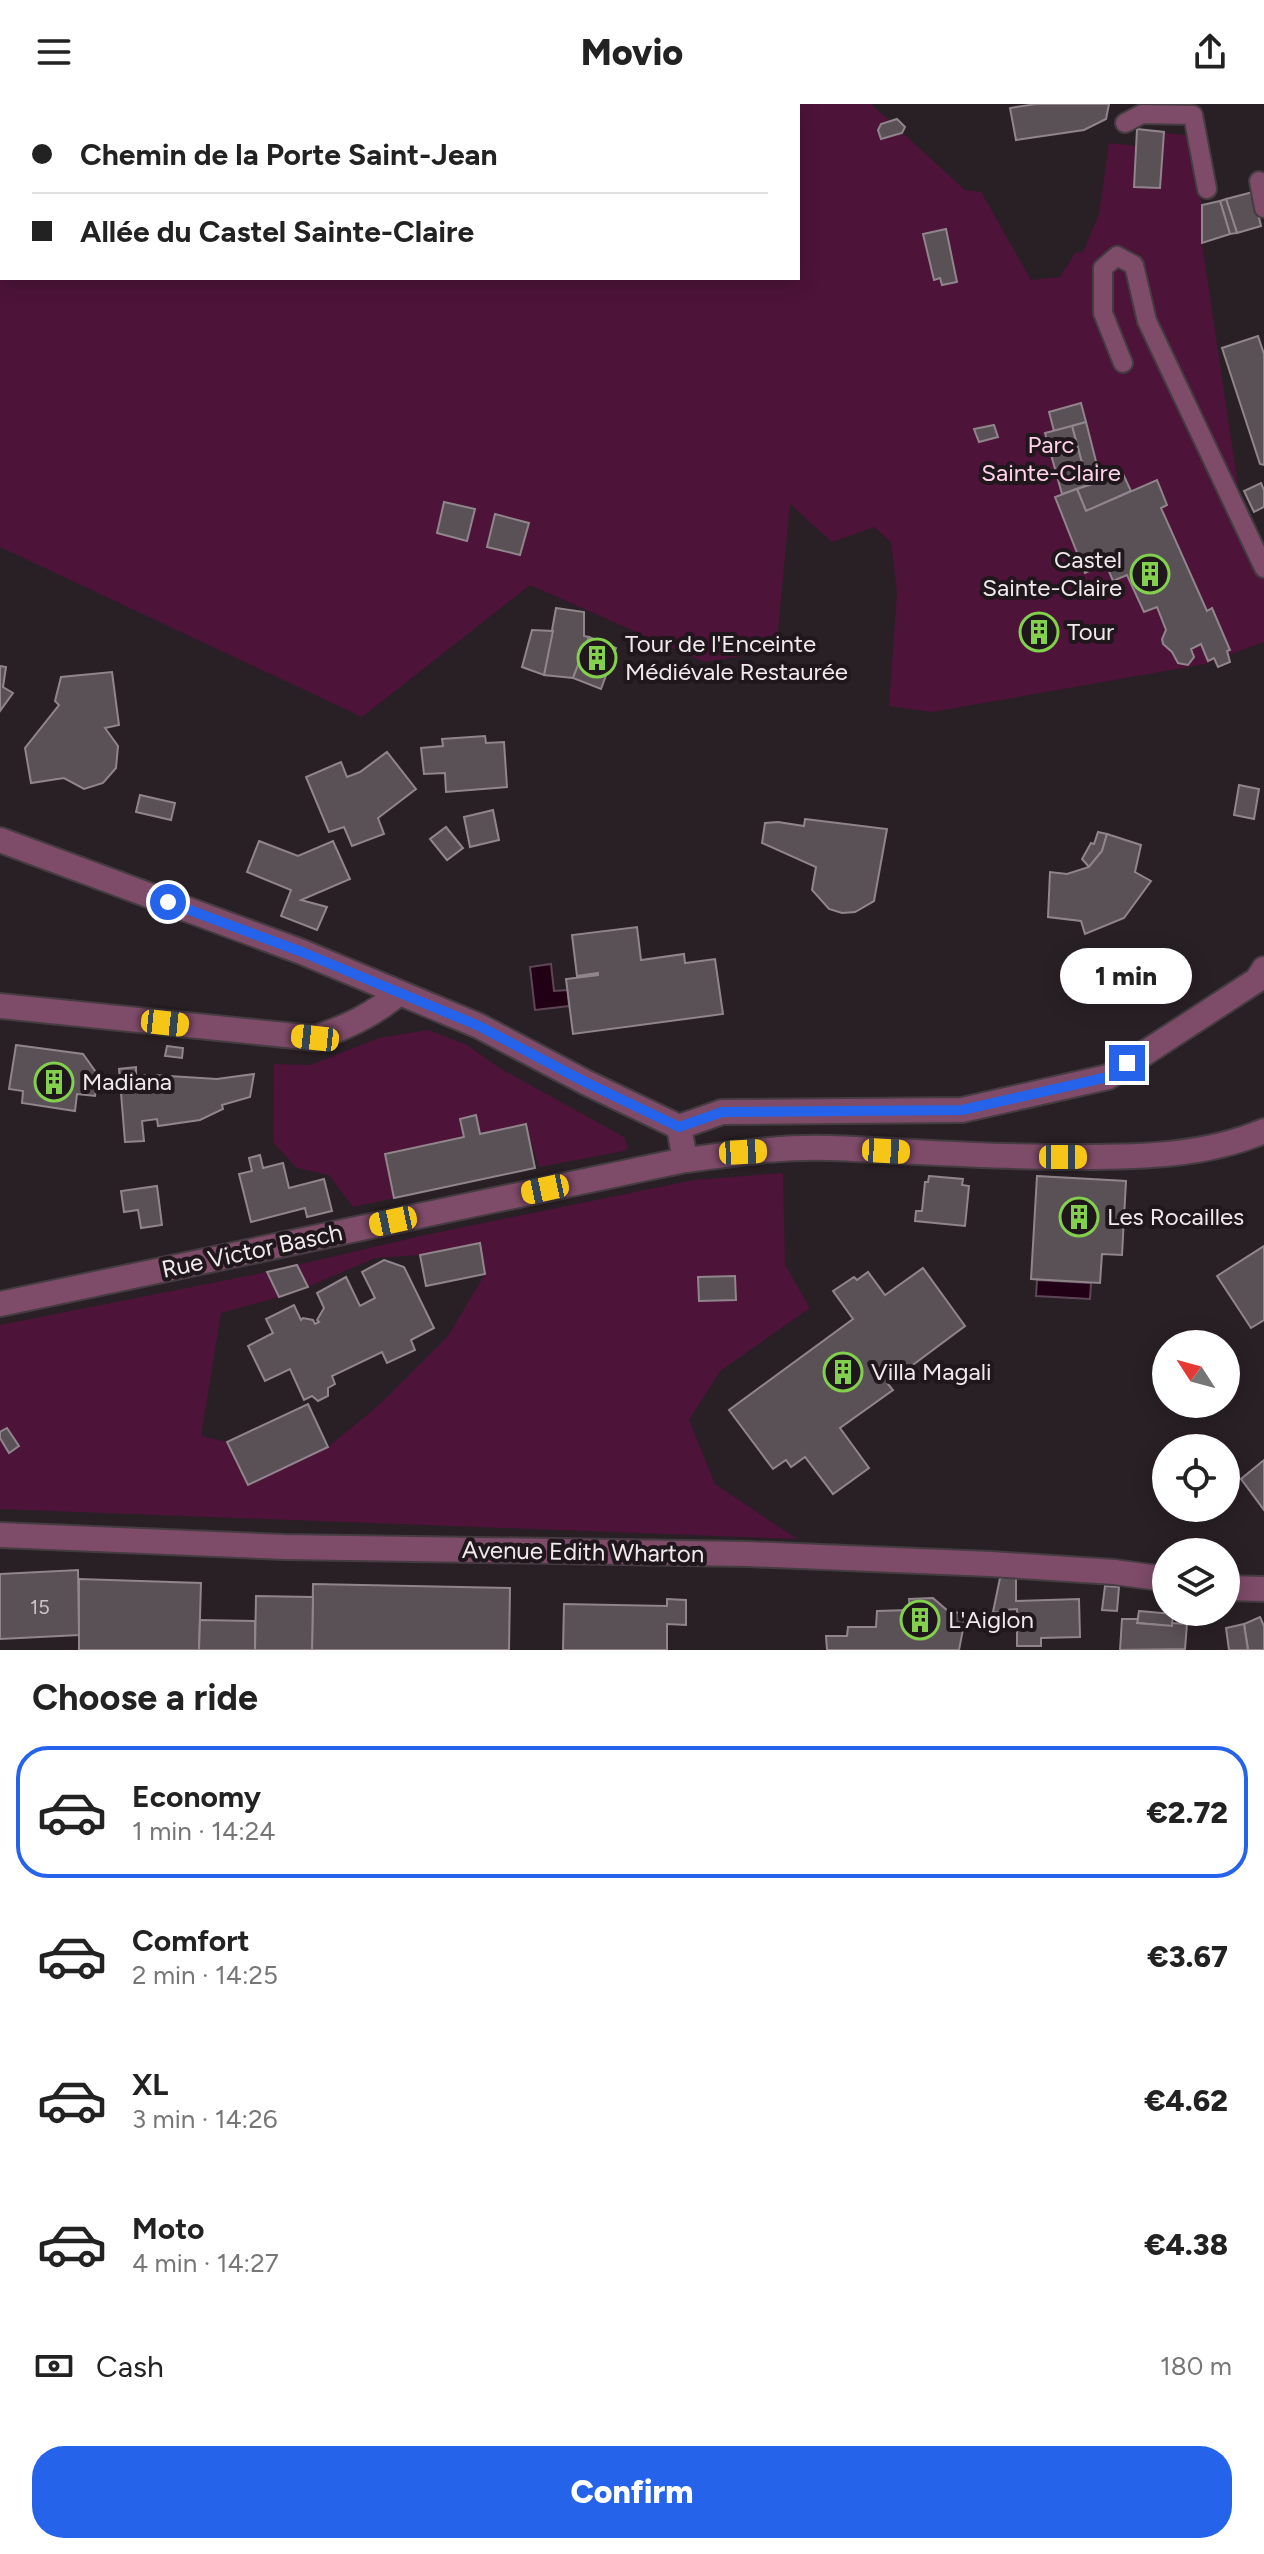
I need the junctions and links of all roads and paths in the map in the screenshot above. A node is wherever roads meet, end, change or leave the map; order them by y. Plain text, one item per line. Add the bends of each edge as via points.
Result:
1 (1126, 114) edge
2 (1259, 181) dead end
3 (1207, 189) dead end
4 (1264, 208) edge
5 (1123, 363) dead end
6 (1264, 568) edge
7 (0, 840) edge
8 (1264, 969) edge
9 (399, 993) junction
10 (0, 1006) edge
11 (679, 1127) junction
12 (1264, 1131) edge
13 (685, 1160) junction
14 (0, 1304) edge
15 (0, 1535) edge
16 (1152, 1577) edge
17 (1240, 1588) edge
18 (1264, 1589) edge

1 - 3 lane via 1193,115
2 - 4 lane
5 - 6 lane via 1103,313 1103,268 1117,256 1134,265 1147,321
7 - 9 street
8 - 11 street via 1257,980 1108,1077 962,1110 722,1112
9 - 10 street via 350,1026 315,1038
9 - 11 street via 479,1026
11 - 13 street
12 - 13 street, Rue Victor Basch via 1211,1148 1146,1157 826,1148
13 - 14 street, Rue Victor Basch
15 - 16 street, Avenue Edith Wharton via 285,1547 748,1554
17 - 18 street

